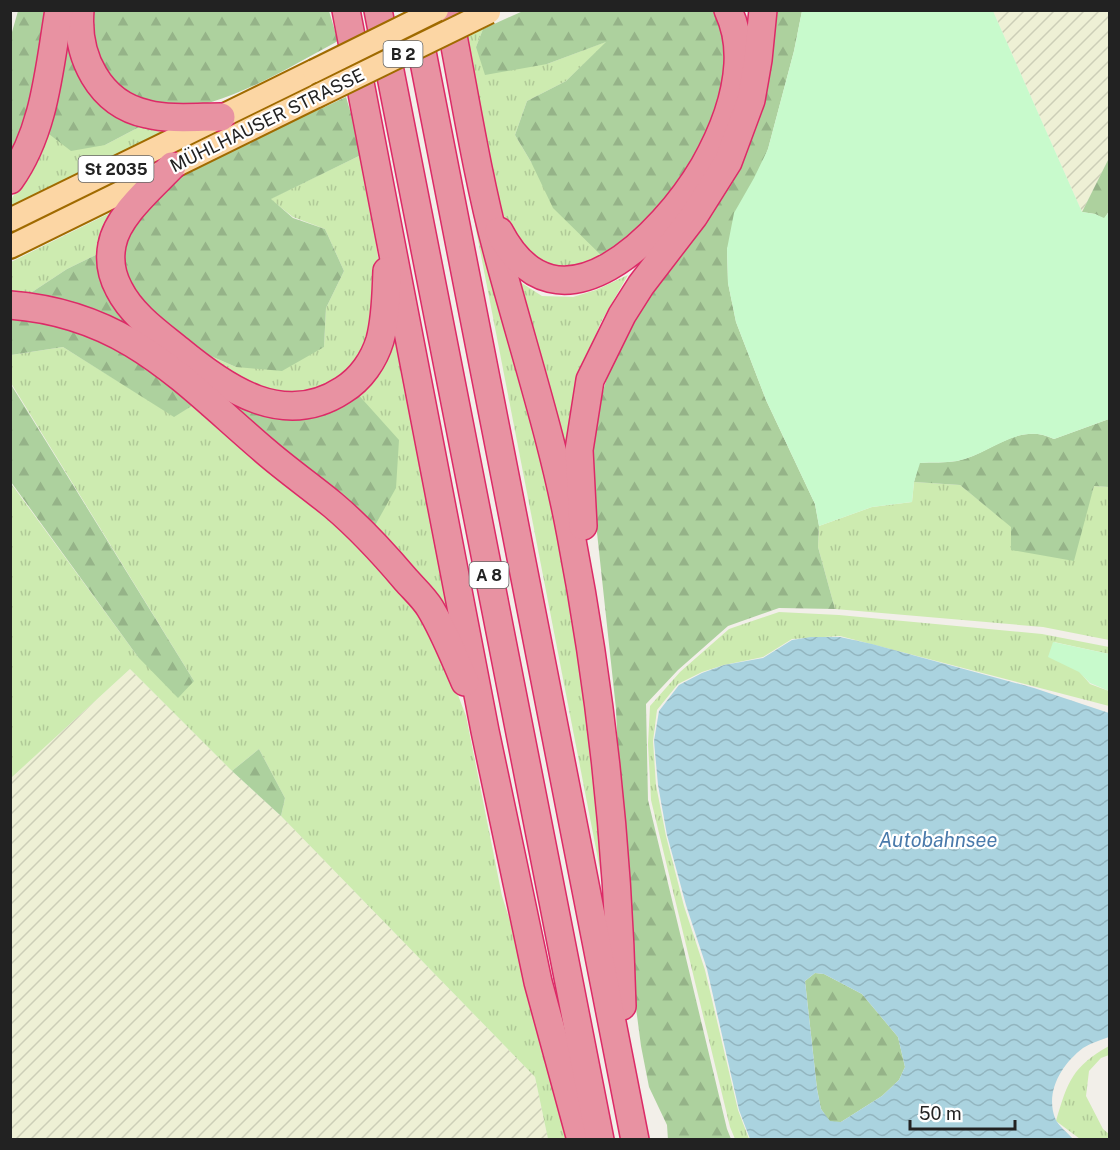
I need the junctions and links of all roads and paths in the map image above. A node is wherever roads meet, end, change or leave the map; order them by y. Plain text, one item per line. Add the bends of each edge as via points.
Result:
1 (59, 10) edge
2 (80, 10) edge
3 (346, 10) edge
4 (378, 10) edge
5 (414, 10) edge
6 (437, 10) edge
7 (448, 10) edge
8 (728, 10) edge
9 (763, 10) edge
10 (490, 11) edge
11 (221, 117) junction
12 (172, 166) junction
13 (10, 180) edge
14 (484, 190) junction
15 (384, 204) junction
16 (10, 220) edge
17 (10, 247) edge
18 (10, 305) edge
19 (585, 619) junction
20 (484, 731) junction
21 (624, 1085) junction
22 (581, 1140) edge
23 (600, 1140) edge
24 (635, 1140) edge

1 - 13 highway via 36,131
2 - 11 highway via 83,49 91,72 106,92 147,114
3 - 15 highway
4 - 23 highway, A 8
5 - 21 highway, A 8
6 - 11 main road, MÜHLHAUSER STRASSE / St 2035, bridge
7 - 14 highway
8 - 14 highway via 737,36 738,65 734,93 722,128 682,198 645,239 606,270 570,280 544,276 522,263 497,226
9 - 19 highway via 755,84 732,154 706,198 622,315 590,380 579,450
10 - 12 main road, MÜHLHAUSER STRASSE / B 2, bridge
11 - 16 main road, MÜHLHAUSER STRASSE / St 2035
12 - 15 highway via 116,231 111,265 118,288 149,326 204,371 248,396 277,405 320,402 348,387 368,366 380,340 384,311
12 - 17 main road, MÜHLHAUSER STRASSE / B 2
14 - 19 highway via 496,248 551,441
15 - 20 highway
18 - 20 highway via 87,320 137,345 335,507 391,562 429,607
19 - 21 highway via 620,923
20 - 22 highway via 538,982
21 - 24 highway, A 8

